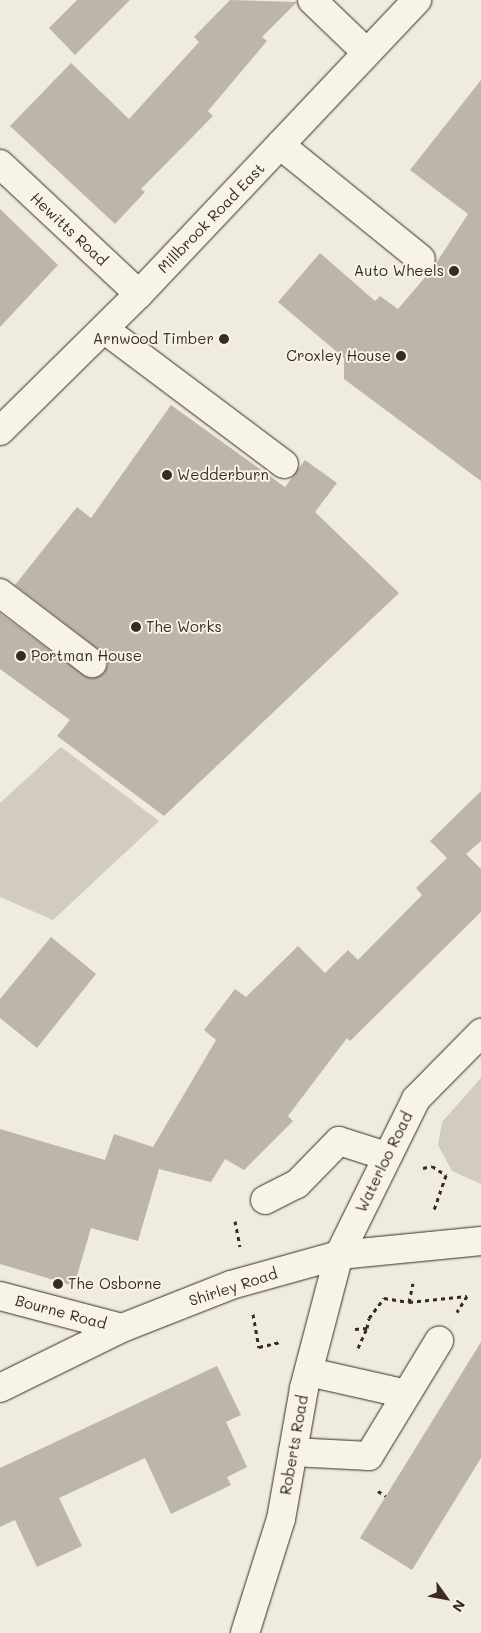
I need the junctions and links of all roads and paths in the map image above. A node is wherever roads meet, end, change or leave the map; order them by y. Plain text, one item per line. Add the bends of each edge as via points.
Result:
1 (312, 0) edge
2 (417, 0) edge
3 (367, 53) junction
4 (280, 145) junction
5 (0, 164) edge
6 (421, 259) dead end
7 (139, 294) junction
8 (104, 330) junction
9 (0, 431) edge
10 (284, 464) dead end
11 (0, 593) edge
12 (92, 662) dead end
13 (481, 1033) edge
14 (386, 1156) junction
15 (265, 1200) joint
16 (481, 1241) edge
17 (339, 1255) junction
18 (247, 1280) junction
19 (0, 1296) edge
20 (122, 1328) junction
21 (319, 1331) junction
22 (439, 1341) joint
23 (309, 1372) junction
24 (0, 1388) edge
25 (407, 1394) junction
26 (292, 1452) junction
27 (245, 1633) edge

1 - 3 street
2 - 3 street, Millbrook Road East
3 - 4 street, Millbrook Road East
4 - 6 street
4 - 7 street, Millbrook Road East
5 - 7 street, Hewitts Road
7 - 8 street, Millbrook Road East
8 - 9 street, Millbrook Road East
8 - 10 street
11 - 12 street
13 - 14 street, Waterloo Road via 416,1099
14 - 15 street via 339,1141 297,1184
14 - 17 street, Waterloo Road
15 - 18 path via 233,1209
16 - 17 street, Shirley Road
17 - 18 street, Shirley Road
17 - 21 street, Roberts Road
18 - 20 street, Shirley Road
18 - 21 path via 259,1347
19 - 20 street, Bourne Road
20 - 24 street, Shirley Road
21 - 22 path via 367,1328 369,1318 384,1298 409,1302 467,1296
21 - 23 street, Roberts Road
22 - 25 street
23 - 25 street
23 - 26 street, Roberts Road
25 - 26 street via 369,1456
26 - 27 street, Roberts Road via 281,1519

